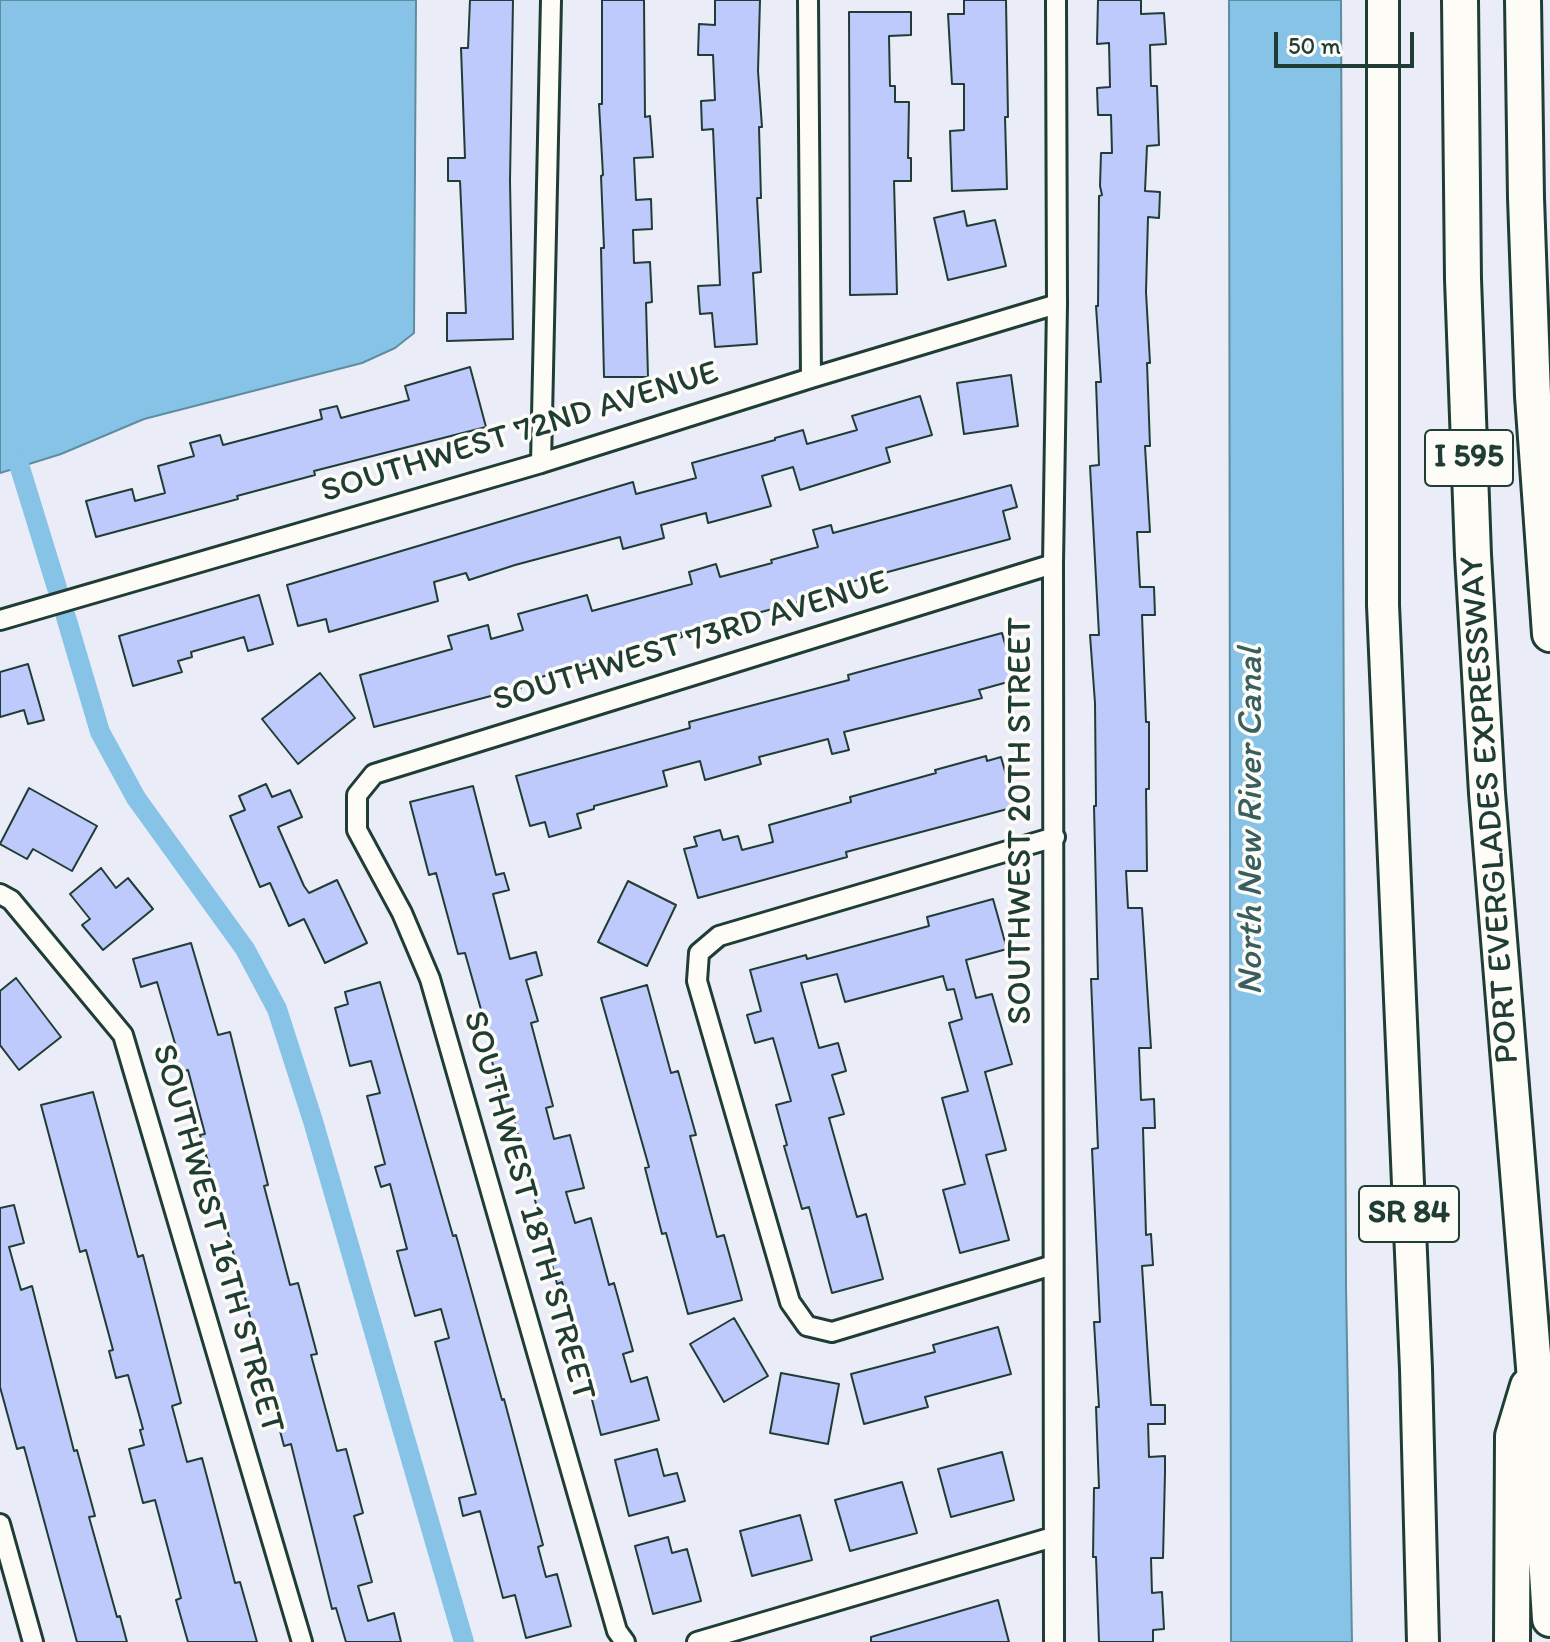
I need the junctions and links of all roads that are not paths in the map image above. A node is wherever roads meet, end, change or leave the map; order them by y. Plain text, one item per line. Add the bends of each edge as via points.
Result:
1 (551, 0) edge
2 (808, 0) edge
3 (1056, 0) edge
4 (1383, 0) edge
5 (1460, 0) edge
6 (1523, 0) edge
7 (1057, 304) junction
8 (811, 378) junction
9 (541, 463) junction
10 (1053, 564) junction
11 (0, 620) edge
12 (1550, 634) edge
13 (357, 795) joint
14 (1055, 837) junction
15 (0, 894) edge
16 (1053, 1265) junction
17 (1534, 1367) junction
18 (0, 1524) edge
19 (1053, 1537) junction
20 (1550, 1619) edge
21 (33, 1642) edge
22 (302, 1642) edge
23 (625, 1642) edge
24 (697, 1642) edge
25 (1054, 1642) edge
26 (1423, 1642) edge
27 (1512, 1642) edge

1 - 9 street
2 - 8 street
3 - 7 street, SOUTHWEST 20TH STREET
4 - 26 main road, SR 84 via 1383,605
5 - 17 highway, PORT EVERGLADES EXPRESSWAY / I 595 via 1473,555
6 - 12 highway via 1533,396
7 - 8 street, SOUTHWEST 72ND AVENUE
7 - 10 street, SOUTHWEST 20TH STREET
8 - 9 street, SOUTHWEST 72ND AVENUE
9 - 11 street, SOUTHWEST 72ND AVENUE
10 - 13 street, SOUTHWEST 73RD AVENUE via 374,774
10 - 14 street, SOUTHWEST 20TH STREET
13 - 23 street, SOUTHWEST 18TH STREET via 357,830 430,979 617,1631
14 - 16 street, SOUTHWEST 20TH STREET
14 - 16 street via 719,936 699,953 697,981 790,1302 807,1326 832,1332
15 - 22 street, SOUTHWEST 16TH STREET via 11,900 123,1035
16 - 19 street, SOUTHWEST 20TH STREET
17 - 20 highway, PORT EVERGLADES EXPRESSWAY / I 595
17 - 27 highway via 1513,1436
18 - 21 street
19 - 24 street
19 - 25 street, SOUTHWEST 20TH STREET

